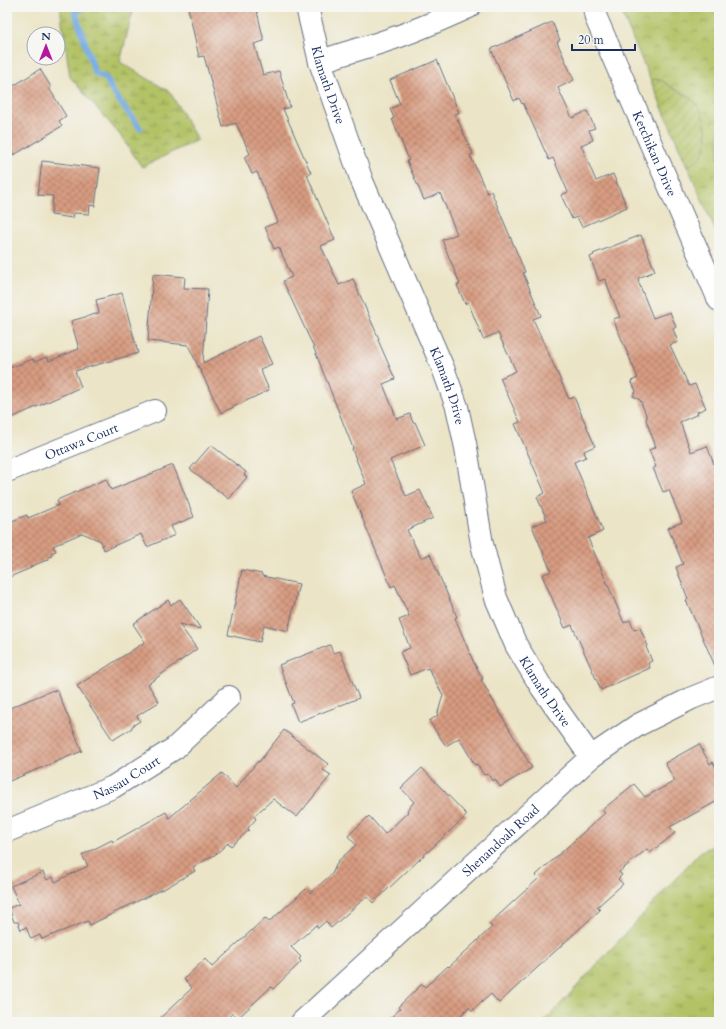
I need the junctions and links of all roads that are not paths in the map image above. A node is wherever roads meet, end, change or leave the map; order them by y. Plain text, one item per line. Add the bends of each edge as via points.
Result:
1 (307, 7) edge
2 (469, 7) edge
3 (594, 7) edge
4 (320, 62) junction
5 (719, 299) edge
6 (155, 411) dead end
7 (7, 471) edge
8 (719, 687) edge
9 (229, 697) dead end
10 (591, 758) junction
11 (7, 831) edge
12 (302, 1022) edge

1 - 4 street, Klamath Drive
2 - 4 street via 420,29
3 - 5 street, Ketchikan Drive via 596,18
4 - 10 street, Klamath Drive via 362,181 443,368 457,407 482,544 496,598 519,651
6 - 7 street, Ottawa Court
8 - 10 street, Shenandoah Road via 638,725
9 - 11 street, Nassau Court via 175,748 114,787
10 - 12 street, Shenandoah Road

